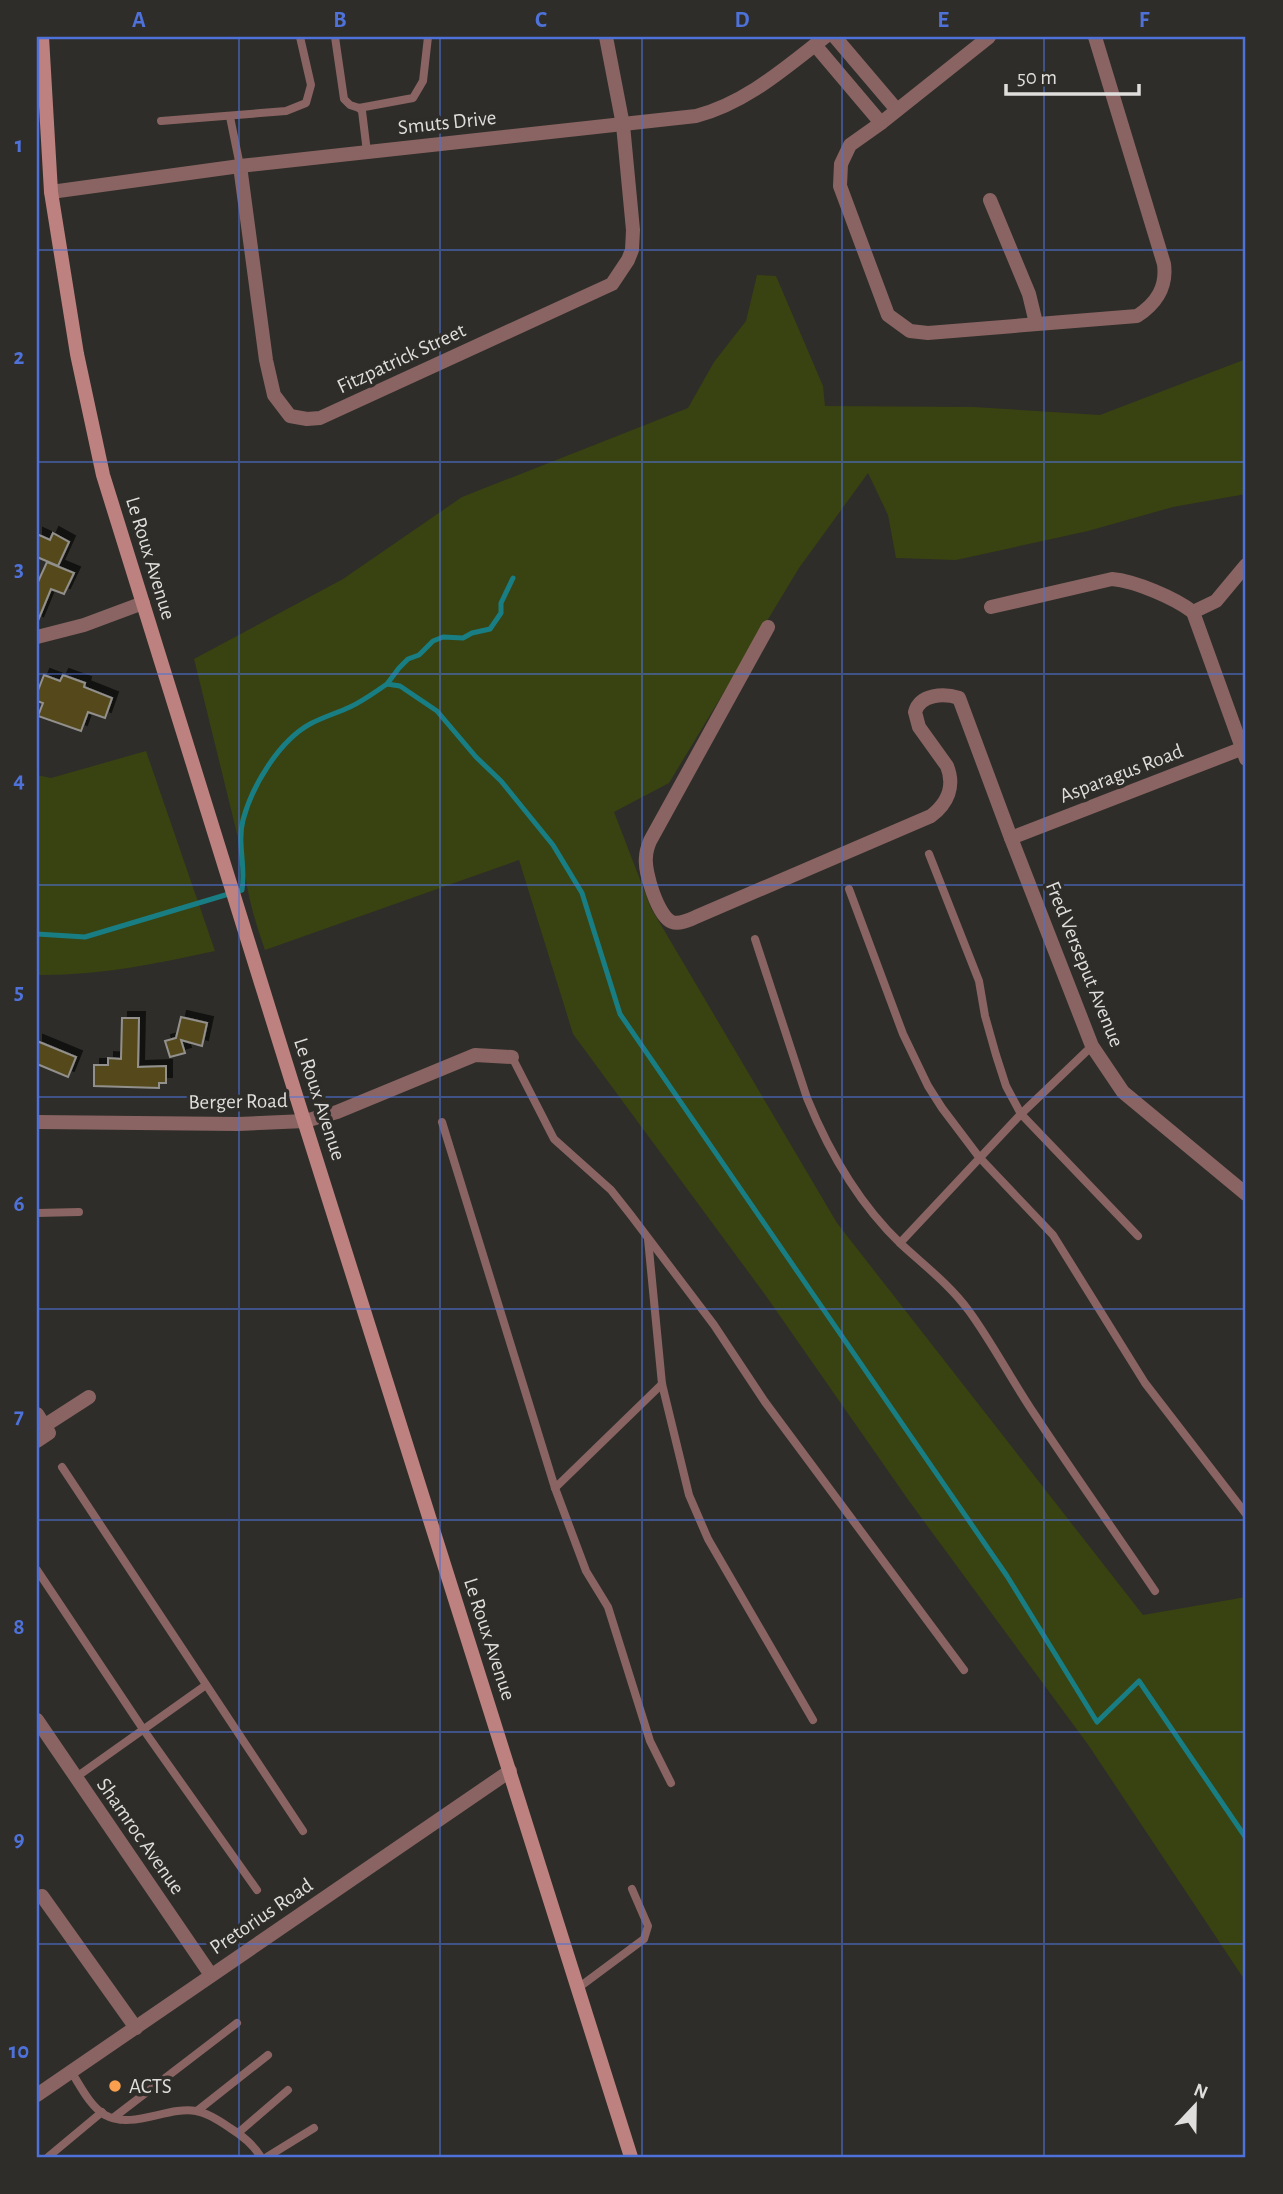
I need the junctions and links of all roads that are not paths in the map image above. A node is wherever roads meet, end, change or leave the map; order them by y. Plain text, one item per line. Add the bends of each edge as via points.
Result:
1 (42, 37) edge
2 (300, 37) edge
3 (335, 37) edge
4 (428, 37) edge
5 (606, 37) edge
6 (835, 37) edge
7 (989, 37) edge
8 (1095, 37) edge
9 (820, 41) edge
10 (359, 108) junction
11 (897, 110) junction
12 (230, 117) junction
13 (161, 121) dead end
14 (881, 123) junction
15 (623, 125) junction
16 (367, 152) junction
17 (240, 166) junction
18 (51, 192) junction
19 (990, 200) dead end
20 (1036, 323) junction
21 (1246, 565) edge
22 (143, 603) junction
23 (991, 607) dead end
24 (1192, 612) junction
25 (768, 627) dead end
26 (37, 637) edge
27 (1245, 751) edge
28 (1011, 838) junction
29 (929, 854) dead end
30 (849, 889) dead end
31 (755, 939) dead end
32 (1092, 1046) junction
33 (512, 1057) joint
34 (1021, 1114) junction
35 (305, 1121) junction
36 (37, 1122) edge
37 (442, 1122) dead end
38 (979, 1157) junction
39 (1246, 1194) edge
40 (79, 1212) dead end
41 (37, 1213) edge
42 (1138, 1237) dead end
43 (648, 1239) junction
44 (900, 1243) junction
45 (662, 1384) junction
46 (89, 1396) dead end
47 (42, 1429) edge
48 (62, 1467) dead end
49 (555, 1488) junction
50 (1246, 1514) edge
51 (37, 1570) edge
52 (1155, 1591) dead end
53 (964, 1670) dead end
54 (206, 1685) junction
55 (37, 1720) edge
56 (813, 1720) dead end
57 (143, 1729) junction
58 (510, 1771) junction
59 (75, 1777) junction
60 (671, 1783) dead end
61 (303, 1831) dead end
62 (632, 1889) dead end
63 (257, 1890) dead end
64 (42, 1896) dead end
65 (211, 1975) junction
66 (578, 1988) junction
67 (237, 2023) dead end
68 (136, 2028) junction
69 (268, 2055) dead end
70 (72, 2073) junction
71 (288, 2090) dead end
72 (37, 2095) edge
73 (197, 2111) junction
74 (102, 2112) junction
75 (113, 2118) junction
76 (314, 2128) dead end
77 (238, 2133) junction
78 (48, 2157) edge
79 (261, 2157) edge
80 (267, 2157) edge
81 (631, 2157) edge

1 - 18 main road, Le Roux Avenue
2 - 12 lane via 310,85 306,103 286,111
3 - 10 lane via 344,99
4 - 10 lane via 423,81 413,98
5 - 15 street, Fitzpatrick Street
6 - 11 street
7 - 11 street
8 - 20 street via 1164,264 1165,285 1153,304 1137,316
9 - 14 street
9 - 15 street, Smuts Drive via 725,107 696,116
10 - 16 lane
11 - 14 street
12 - 13 lane
12 - 17 lane
14 - 20 street via 850,145 839,175 888,315 910,331 928,334
15 - 16 street, Smuts Drive
15 - 17 street, Fitzpatrick Street via 632,240 628,260 612,284 320,418 290,416 274,395
16 - 17 street, Smuts Drive
17 - 18 street, Smuts Drive
18 - 22 main road, Le Roux Avenue via 76,354 103,475
19 - 20 street via 1029,294
21 - 24 street via 1216,601
22 - 26 street
22 - 35 main road, Le Roux Avenue
23 - 24 street via 1112,579 1130,582
24 - 27 street
25 - 28 street, Fred Verseput Avenue via 650,841 646,856 649,880 671,922 698,916 931,816 949,796 950,773 919,727 915,712 930,697 959,698
27 - 28 street, Asparagus Road
28 - 32 street, Fred Verseput Avenue
29 - 34 lane via 979,981 1006,1086
30 - 38 lane via 928,1086
31 - 44 lane via 817,1121 853,1189
32 - 34 lane
32 - 39 street, Fred Verseput Avenue via 1123,1092
33 - 35 street, Berger Road via 475,1055
33 - 43 lane via 554,1139 611,1191
34 - 38 lane
34 - 42 lane
35 - 36 street, Berger Road
35 - 58 main road, Le Roux Avenue
37 - 49 lane
38 - 44 lane
38 - 50 lane via 1053,1235 1145,1383
40 - 41 lane
43 - 45 lane
43 - 53 lane
44 - 52 lane via 951,1289 970,1313
45 - 49 lane
45 - 56 lane via 698,1519
46 - 47 street
48 - 54 lane
49 - 60 lane via 586,1571 608,1607 646,1730
51 - 57 lane
54 - 57 lane
54 - 61 lane
55 - 59 street, Shamroc Avenue
57 - 59 lane
57 - 63 lane
58 - 65 street, Pretorius Road
58 - 66 main road, Le Roux Avenue
59 - 65 street, Shamroc Avenue
62 - 66 lane via 648,1926 644,1939
64 - 68 street
65 - 68 street, Pretorius Road
66 - 81 main road, Le Roux Avenue
67 - 75 lane
68 - 70 street, Pretorius Road
69 - 73 lane
70 - 72 street, Pretorius Road
70 - 74 lane
71 - 77 lane
73 - 75 lane
73 - 77 lane
74 - 75 lane
74 - 78 lane
76 - 80 lane
77 - 79 lane

